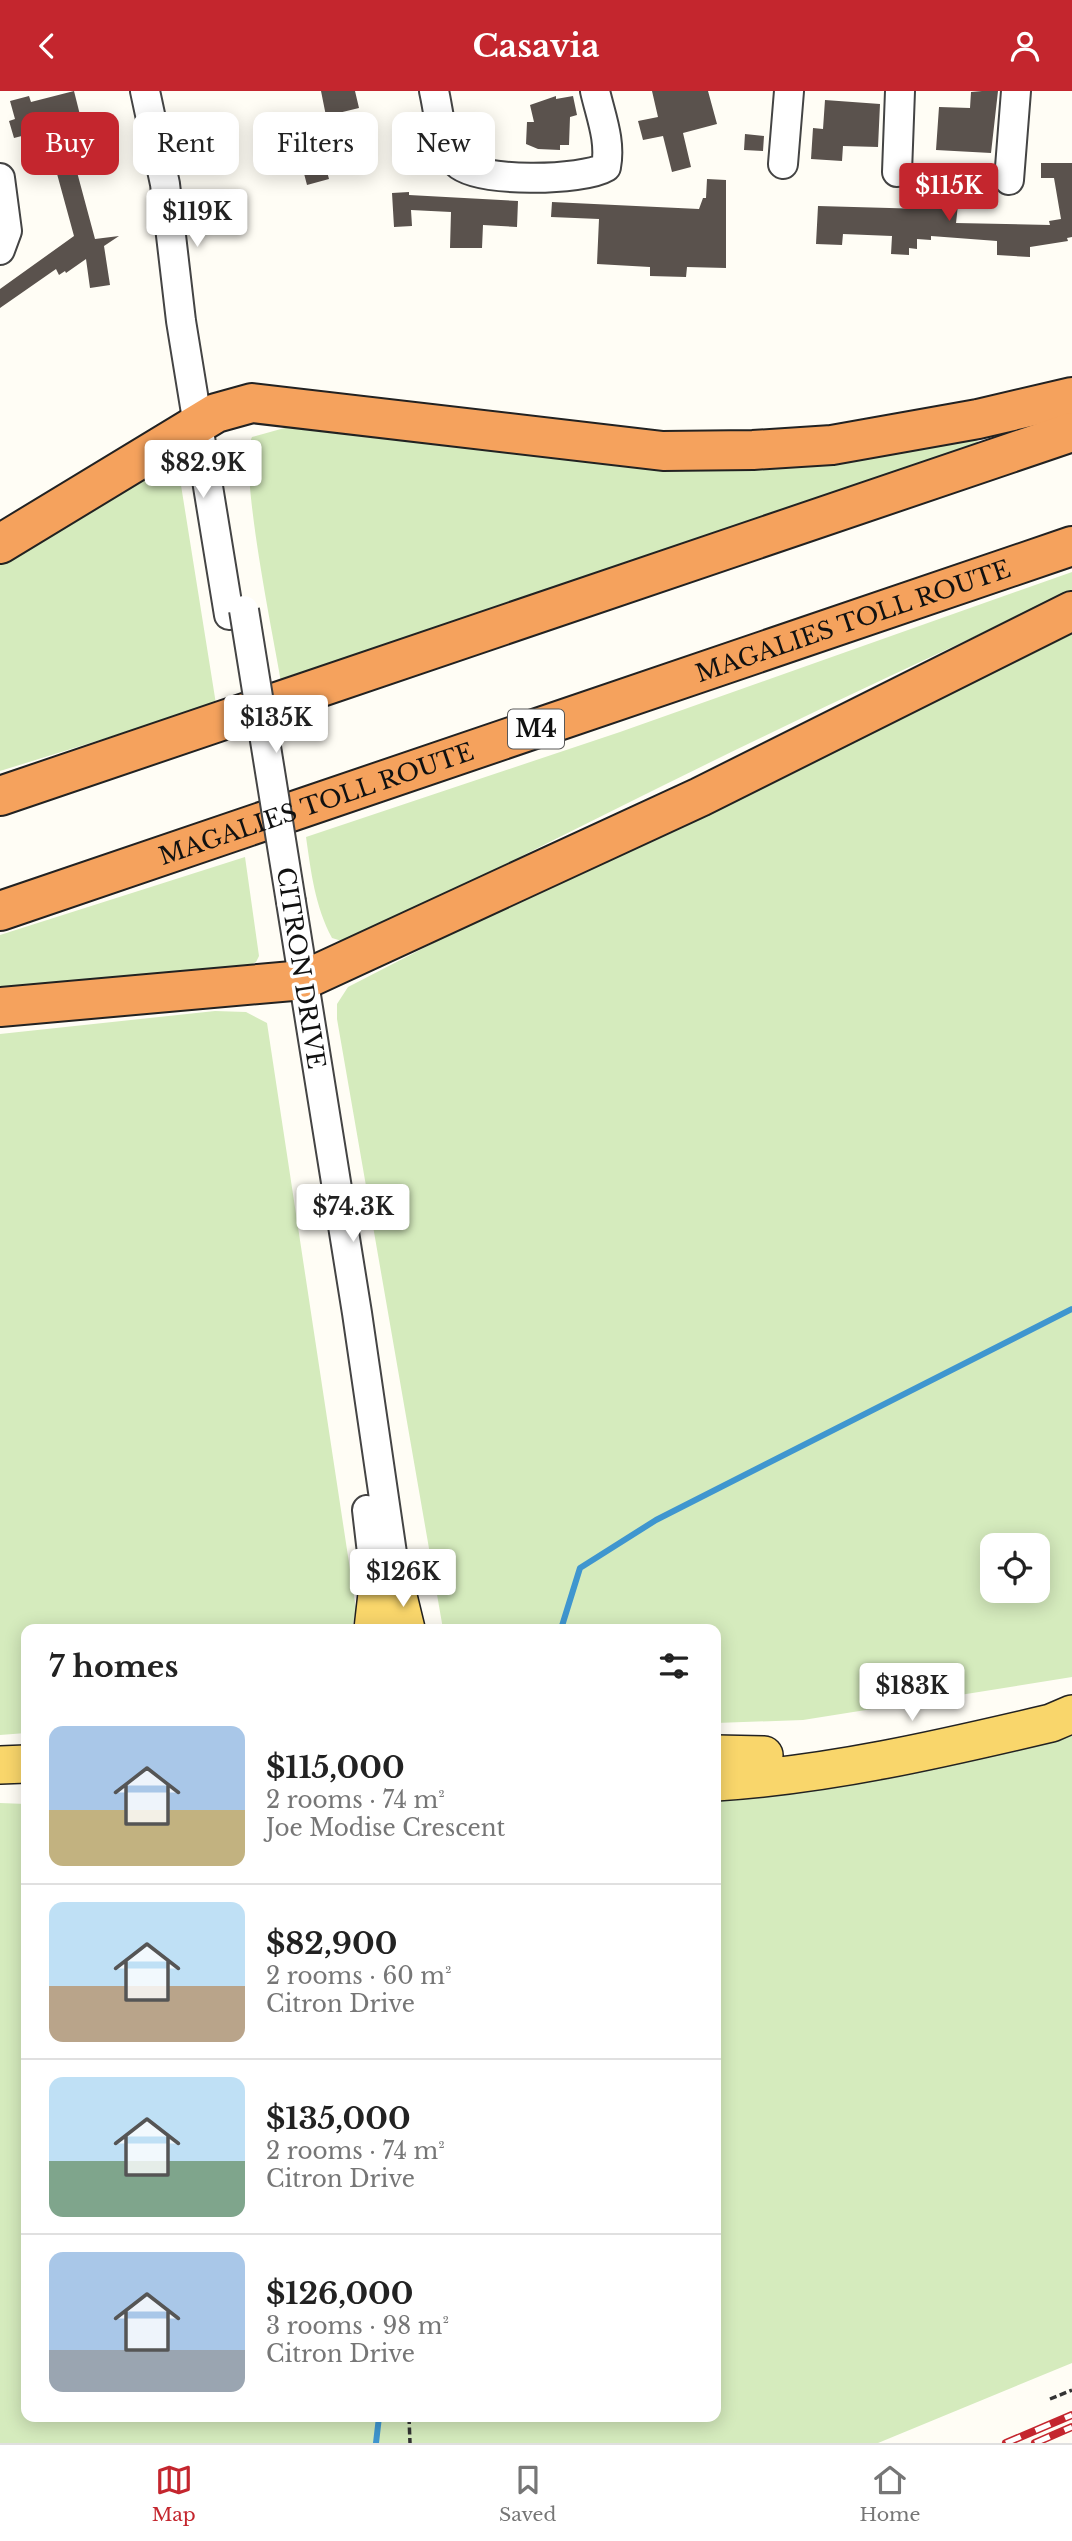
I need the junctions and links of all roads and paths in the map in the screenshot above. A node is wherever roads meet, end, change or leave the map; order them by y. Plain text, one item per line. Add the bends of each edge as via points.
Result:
1 (145, 91) edge
2 (434, 91) edge
3 (595, 91) edge
4 (789, 91) edge
5 (900, 91) edge
6 (1016, 91) edge
7 (783, 164) dead end
8 (897, 172) dead end
9 (0, 178) edge
10 (1009, 180) dead end
11 (0, 250) edge
12 (1072, 397) edge
13 (207, 419) junction
14 (1072, 432) edge
15 (0, 544) edge
16 (1072, 546) edge
17 (1072, 611) edge
18 (0, 796) edge
19 (0, 911) edge
20 (296, 982) junction
21 (0, 1007) edge
22 (390, 1618) edge
23 (1072, 1713) edge
24 (721, 1756) edge
25 (0, 1766) edge
26 (21, 1766) edge
27 (721, 1782) edge
28 (0, 1785) edge
29 (21, 1786) edge
30 (1072, 2390) edge
31 (1050, 2399) dead end
32 (409, 2422) edge
33 (410, 2443) edge

1 - 13 street, CITRON DRIVE
2 - 3 street via 447,146 461,167 487,175 580,176 606,167 608,156
4 - 7 street
5 - 8 street
6 - 10 street
9 - 11 street via 7,231
12 - 13 highway via 832,445 753,450 663,451 290,406 252,404
13 - 15 highway
13 - 20 street, CITRON DRIVE, bridge
14 - 18 highway
16 - 19 highway, MAGALIES TOLL ROUTE / M4
17 - 20 highway via 700,797
20 - 21 highway
20 - 22 street, CITRON DRIVE via 357,1313
23 - 24 main road via 1008,1717 764,1755
23 - 27 main road via 1051,1723 884,1758 766,1779
25 - 26 main road
28 - 29 main road
30 - 31 path
32 - 33 path

